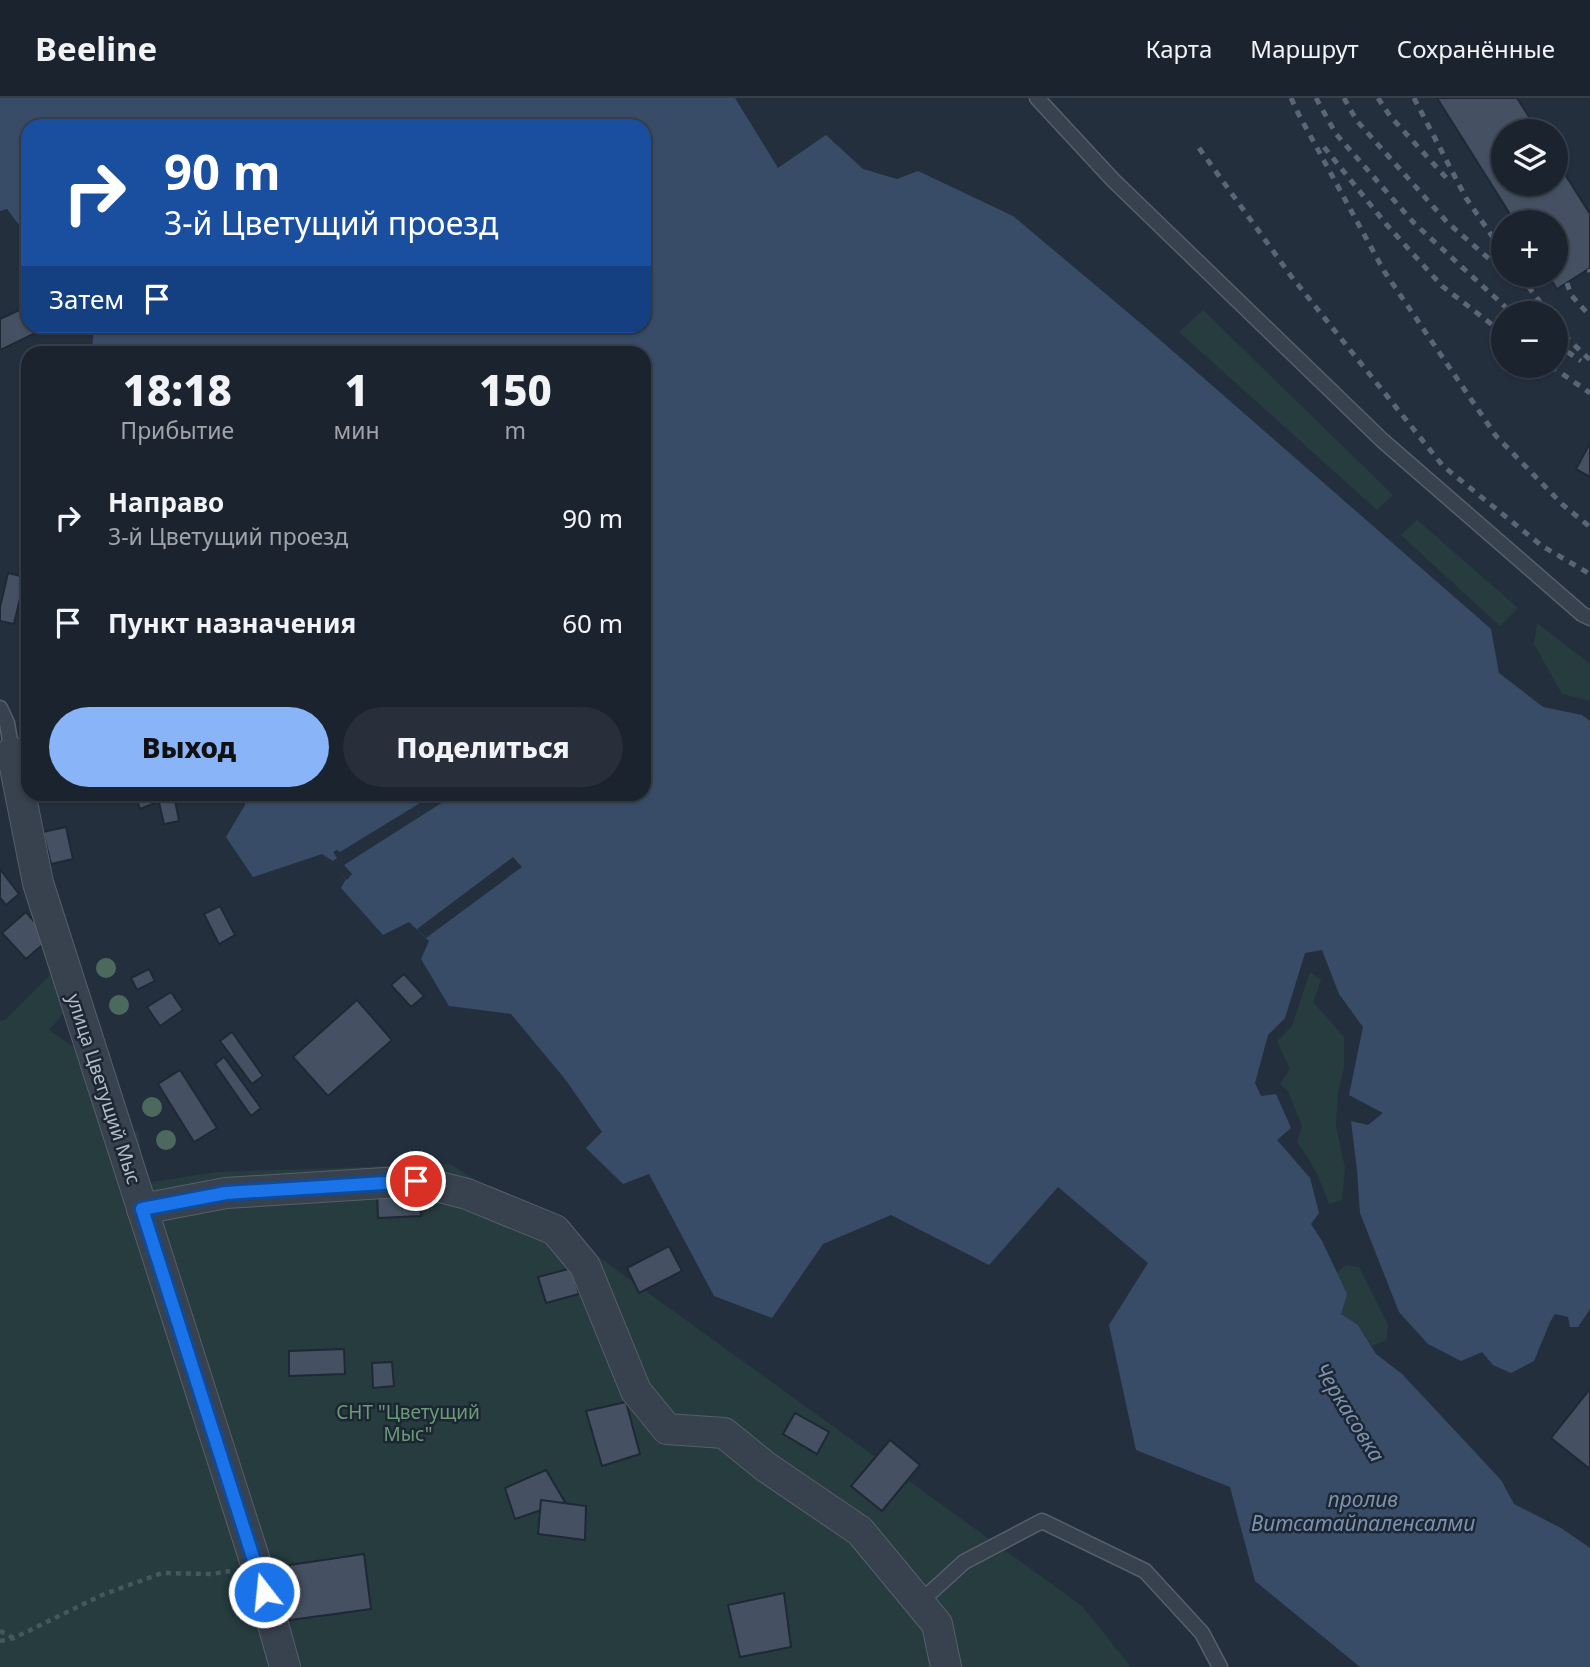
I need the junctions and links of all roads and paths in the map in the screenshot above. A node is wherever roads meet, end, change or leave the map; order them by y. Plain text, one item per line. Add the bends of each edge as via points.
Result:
1 (1037, 98) edge
2 (1590, 618) edge
3 (0, 708) edge
4 (12, 752) joint
5 (21, 797) edge
6 (22, 801) edge
7 (142, 1209) junction
8 (257, 1567) junction
9 (919, 1603) junction
10 (0, 1631) edge
11 (14, 1638) junction
12 (0, 1641) edge
13 (285, 1667) edge
14 (946, 1667) edge
15 (1220, 1667) edge

1 - 2 lane via 1113,180 1384,442
3 - 4 lane, улица Цветущий Мыс
4 - 5 street, улица Цветущий Мыс
6 - 7 street, улица Цветущий Мыс via 38,883
7 - 8 street, улица Цветущий Мыс
7 - 9 street via 226,1193 416,1181 467,1194 555,1230 585,1266 636,1391 667,1429 724,1433 860,1531
8 - 11 path via 212,1574 162,1573 102,1595
8 - 13 street, улица Цветущий Мыс
9 - 14 street via 937,1624
9 - 15 lane via 964,1562 1042,1521 1145,1571 1202,1633
10 - 11 path
11 - 12 path

